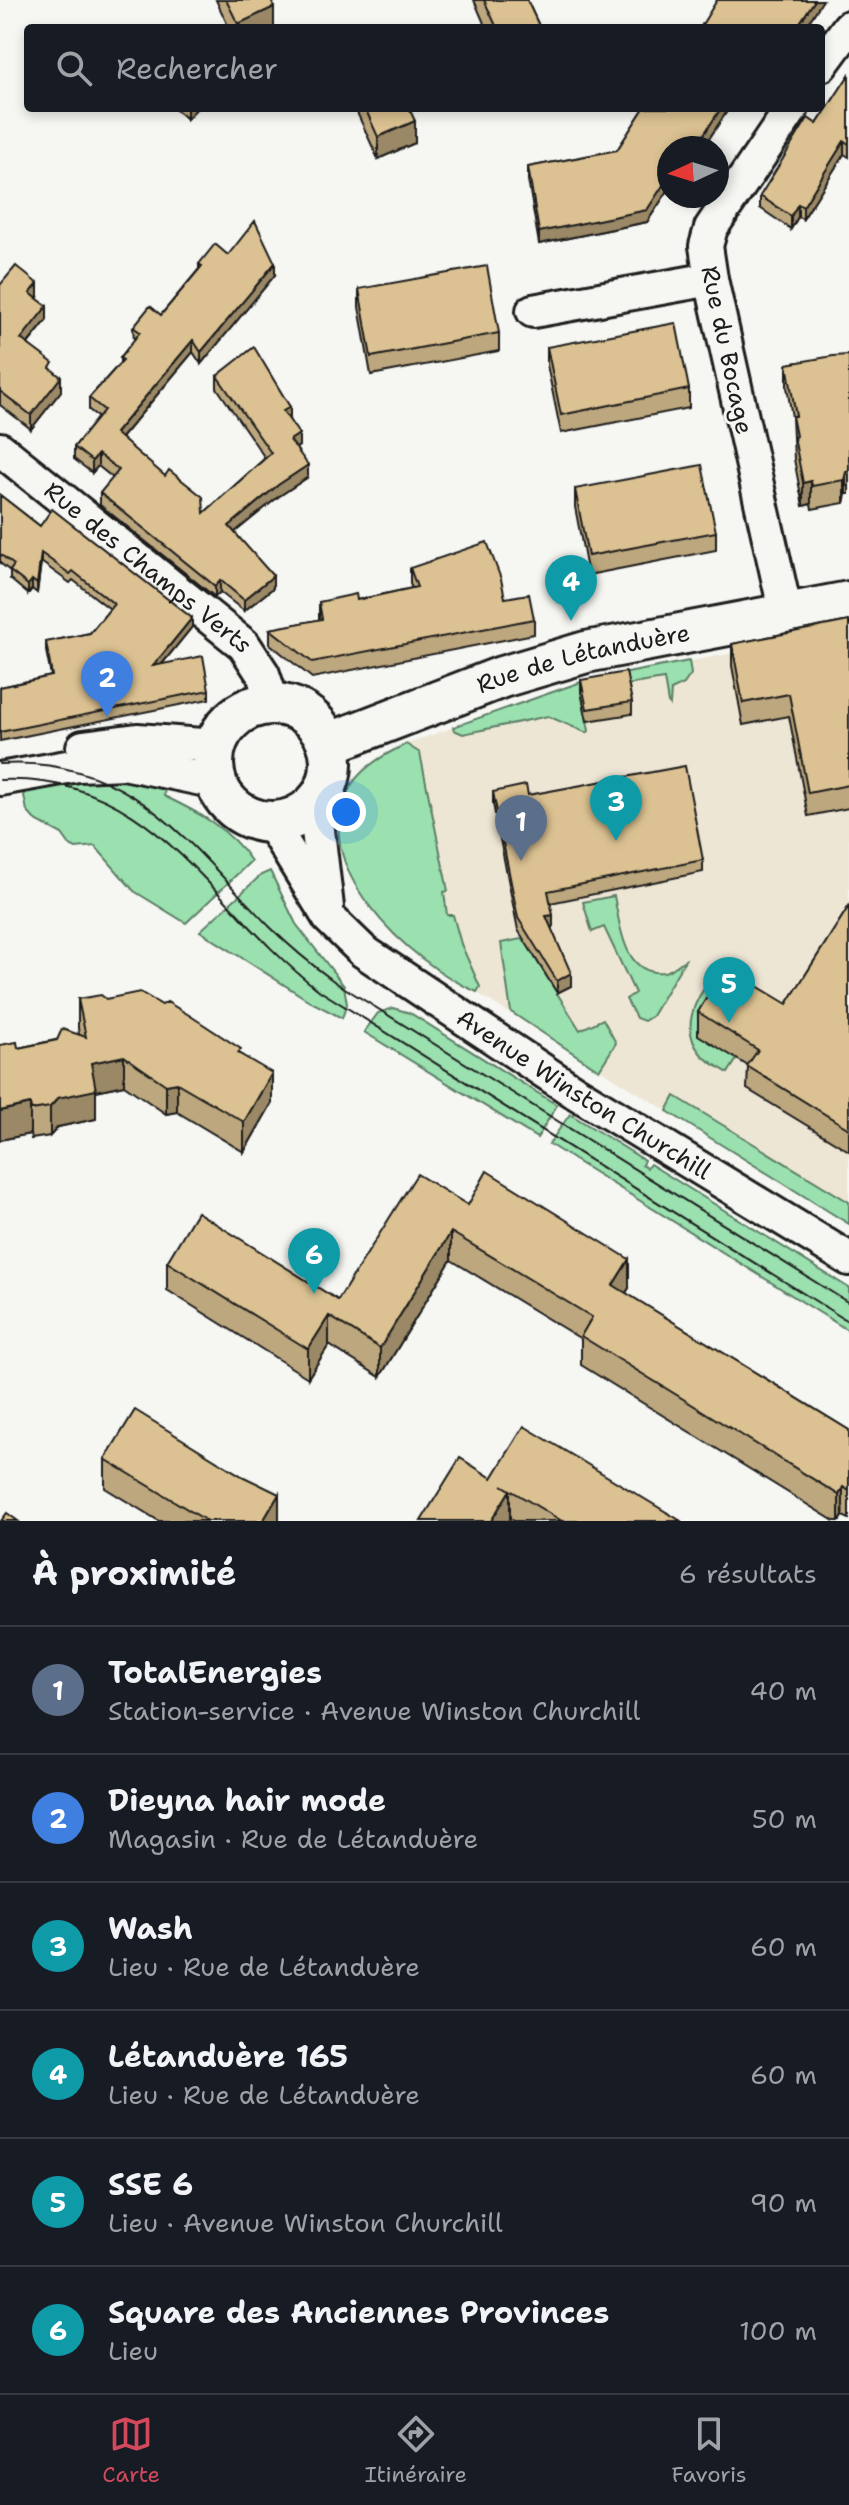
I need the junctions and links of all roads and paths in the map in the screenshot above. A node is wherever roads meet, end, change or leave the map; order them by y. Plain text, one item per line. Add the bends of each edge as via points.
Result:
1 (849, 27) edge
2 (825, 60) edge
3 (789, 112) edge
4 (711, 279) junction
5 (533, 311) dead end
6 (0, 449) edge
7 (849, 602) edge
8 (786, 614) junction
9 (273, 704) junction
10 (328, 744) junction
11 (0, 764) edge
12 (216, 764) junction
13 (0, 779) edge
14 (315, 805) junction
15 (271, 823) junction
16 (329, 918) junction
17 (849, 1259) edge

1 - 2 street
3 - 4 street, Rue du Bocage via 711,228 706,246
4 - 5 street
4 - 8 street, Rue du Bocage
6 - 9 street, Rue des Champs Verts via 244,645 263,674
7 - 8 street, Rue de Létanduère
8 - 10 street, Rue de Létanduère via 586,652 502,677
9 - 10 street via 303,712
9 - 12 street via 256,706 224,729
10 - 14 street via 331,773
11 - 12 street via 137,740
12 - 13 street via 78,765
12 - 15 street via 223,796 237,811
14 - 15 street via 294,818
14 - 16 street
15 - 16 street, Avenue Winston Churchill
16 - 17 street, Avenue Winston Churchill via 363,951 563,1084

